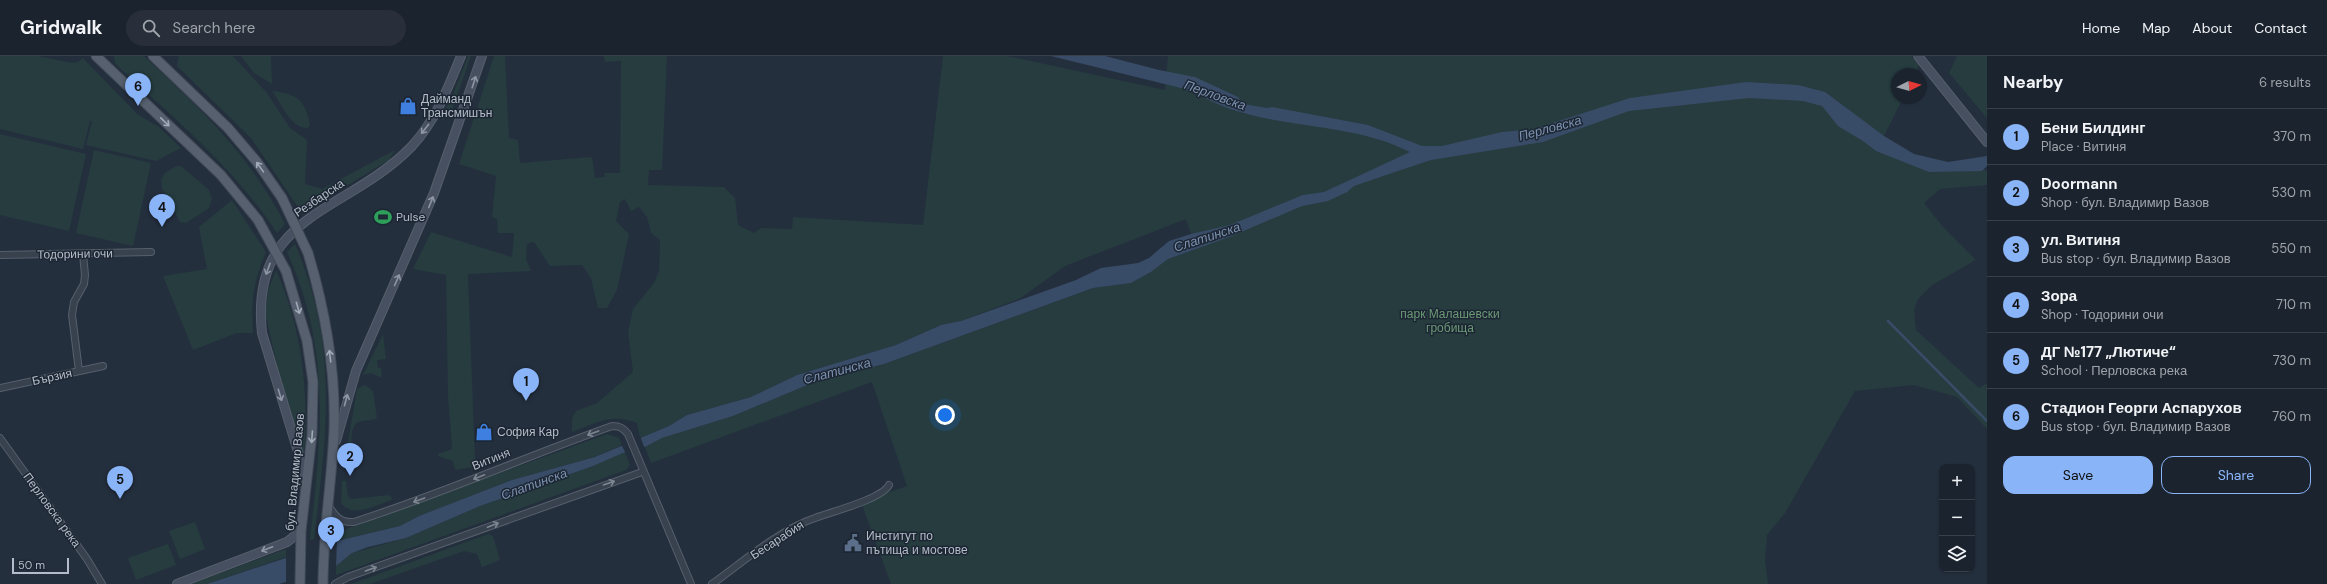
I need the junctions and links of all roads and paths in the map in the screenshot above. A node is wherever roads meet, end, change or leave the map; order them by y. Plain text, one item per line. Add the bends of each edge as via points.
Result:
1 (96, 56) edge
2 (153, 56) edge
3 (163, 56) edge
4 (460, 56) edge
5 (482, 56) edge
6 (1918, 56) edge
7 (164, 67) junction
8 (1984, 138) edge
9 (151, 252) dead end
10 (83, 254) junction
11 (0, 255) edge
12 (103, 366) dead end
13 (79, 371) junction
14 (0, 388) edge
15 (0, 438) edge
16 (332, 465) junction
17 (642, 472) junction
18 (307, 480) junction
19 (889, 485) dead end
20 (328, 505) junction
21 (301, 531) junction
22 (323, 582) edge
23 (102, 584) edge
24 (178, 584) edge
25 (300, 584) edge
26 (335, 584) edge
27 (691, 584) edge
28 (712, 584) edge

1 -> 18 main road, бул. Владимир Вазов, bridge via 221,174 258,220 286,271 307,341 312,382 312,434
2 - 7 main road
3 - 7 main road
4 -> 18 street, Резбарска via 444,99 412,146 391,165 309,217 285,239 269,268 259,308 262,333
16 -> 5 street via 344,409 356,371 434,193
6 - 8 street
16 -> 7 main road, bridge via 334,401 331,361 324,312 308,253 282,198 257,162 228,128
9 - 10 street, Тодорини очи
10 - 11 street, Тодорини очи
10 - 13 street via 85,280 74,302 72,316
12 - 13 street, Бързия
13 - 14 street, Бързия
15 - 23 street, Перловска река via 87,558
16 - 20 main road
17 -> 20 street, Витиня via 628,434 622,428 612,426 436,494 354,522 345,522 337,518
26 -> 17 street via 348,577
17 - 27 street, Витиня
18 - 21 main road, бул. Владимир Вазов
19 - 28 street, Бесарабия via 887,489 861,502 807,520 790,529
20 - 22 main road
21 -> 24 street via 287,542
21 - 25 main road, бул. Владимир Вазов

